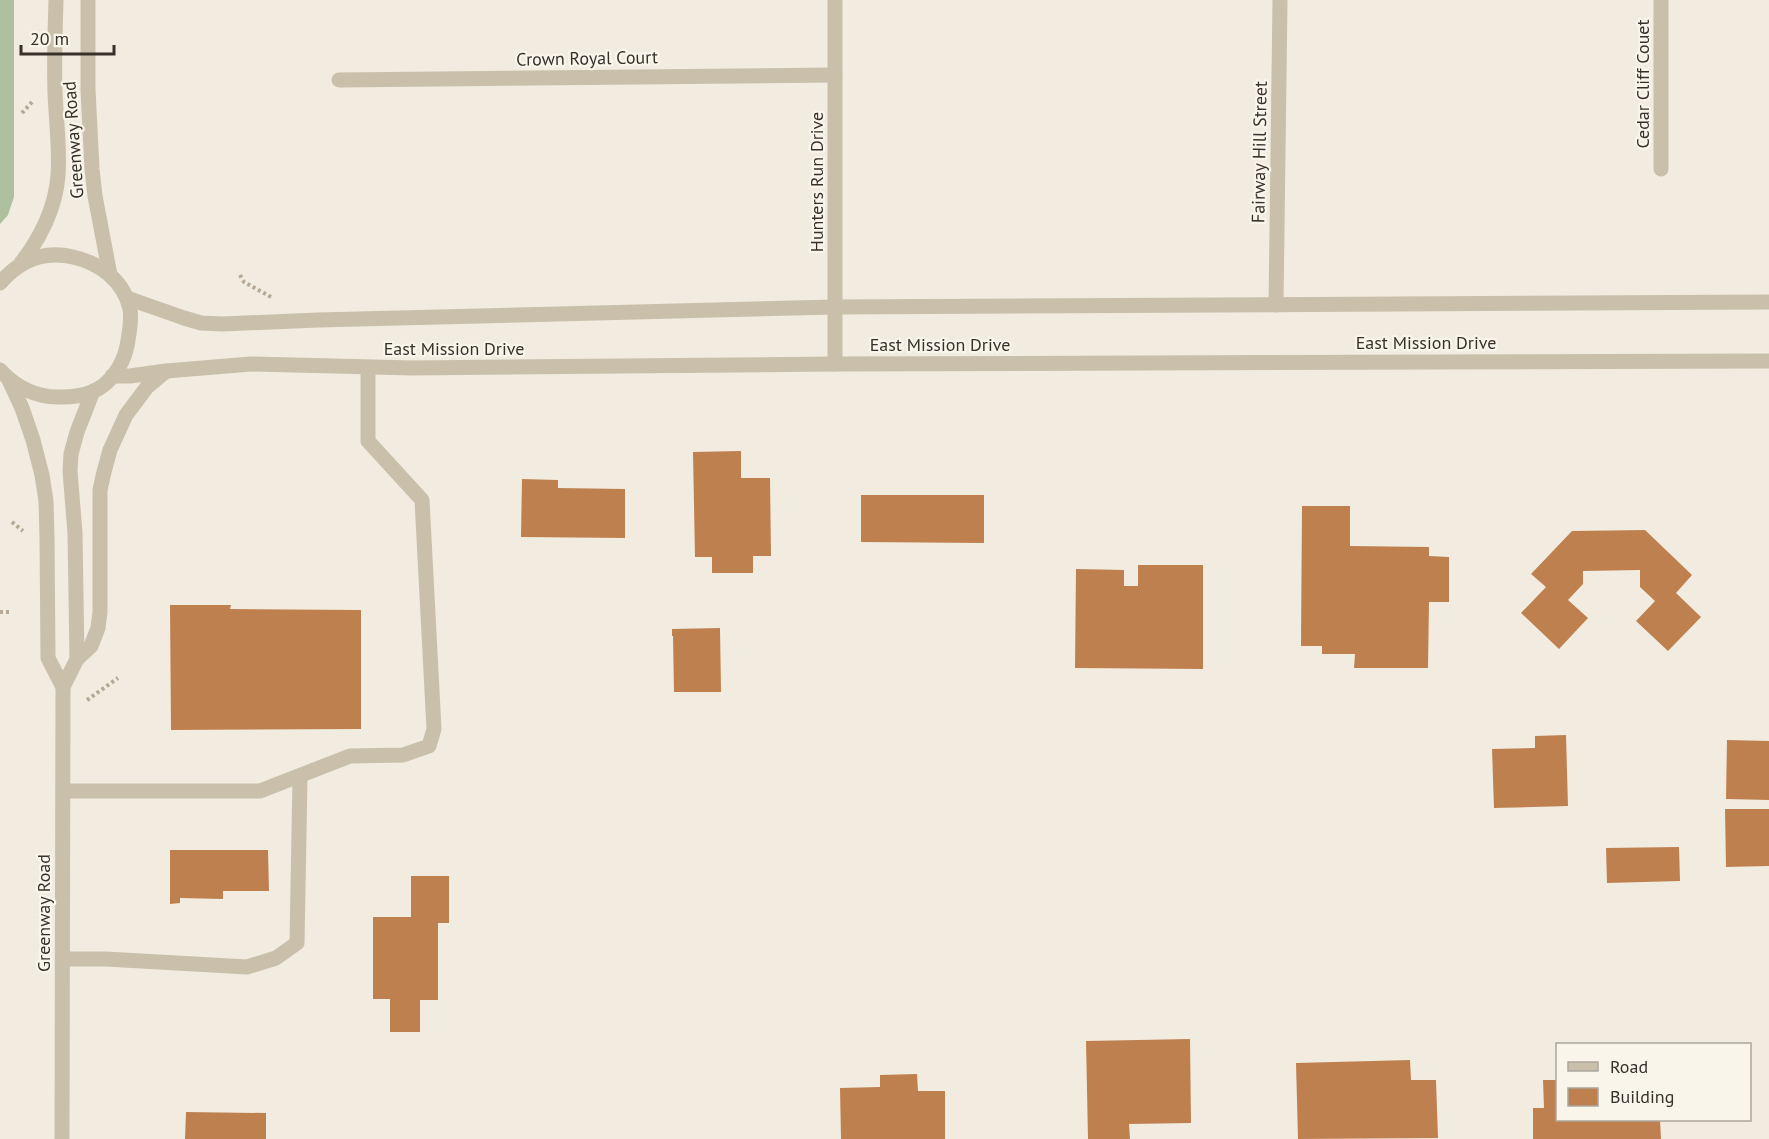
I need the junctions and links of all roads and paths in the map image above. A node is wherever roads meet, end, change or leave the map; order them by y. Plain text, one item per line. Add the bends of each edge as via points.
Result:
1 (56, 0) edge
2 (88, 0) edge
3 (835, 0) edge
4 (1280, 0) edge
5 (1661, 0) edge
6 (835, 75) junction
7 (339, 80) dead end
8 (1661, 169) dead end
9 (21, 263) junction
10 (110, 275) junction
11 (0, 283) edge
12 (127, 298) junction
13 (1769, 302) edge
14 (1276, 305) junction
15 (835, 307) junction
16 (1769, 361) edge
17 (835, 364) junction
18 (368, 368) junction
19 (166, 371) junction
20 (4, 375) edge
21 (112, 376) junction
22 (93, 391) junction
23 (0, 612) edge
24 (12, 612) dead end
25 (77, 659) junction
26 (118, 678) dead end
27 (63, 687) junction
28 (63, 717) junction
29 (300, 777) junction
30 (63, 791) junction
31 (63, 959) junction
32 (62, 1139) edge

1 - 9 street, Greenway Road via 57,189 46,223
2 - 10 street, Greenway Road via 92,169
3 - 6 street, Hunters Run Drive
4 - 14 street, Fairway Hill Street
5 - 8 street, Cedar Cliff Couet
6 - 7 street, Crown Royal Court
6 - 15 street, Hunters Run Drive
9 - 10 street via 63,254 85,259
9 - 11 street, Greenway Road
10 - 12 street
12 - 15 street, East Mission Drive via 184,318 223,324
12 - 21 street via 130,332 125,354
13 - 14 street, East Mission Drive
14 - 15 street, East Mission Drive
15 - 17 street, Hunters Run Drive
16 - 17 street, East Mission Drive
17 - 18 street, East Mission Drive
18 - 19 street, East Mission Drive via 241,365
18 - 29 street via 368,441 422,500 434,729 429,746 404,755 350,756
19 - 21 street, East Mission Drive
19 - 25 street via 147,387 126,415 108,457 100,490 98,627 91,646
20 - 22 street via 27,391 51,398
20 - 27 street, Greenway Road via 22,408 42,475 48,537 48,658
21 - 22 street
22 - 25 street, Greenway Road via 71,453
23 - 24 path
25 - 27 street, Greenway Road
26 - 28 path
27 - 28 street, Greenway Road
28 - 30 street, Greenway Road
29 - 30 street via 260,791
29 - 31 street via 297,943 276,958 247,967
30 - 31 street, Greenway Road
31 - 32 street, Greenway Road

